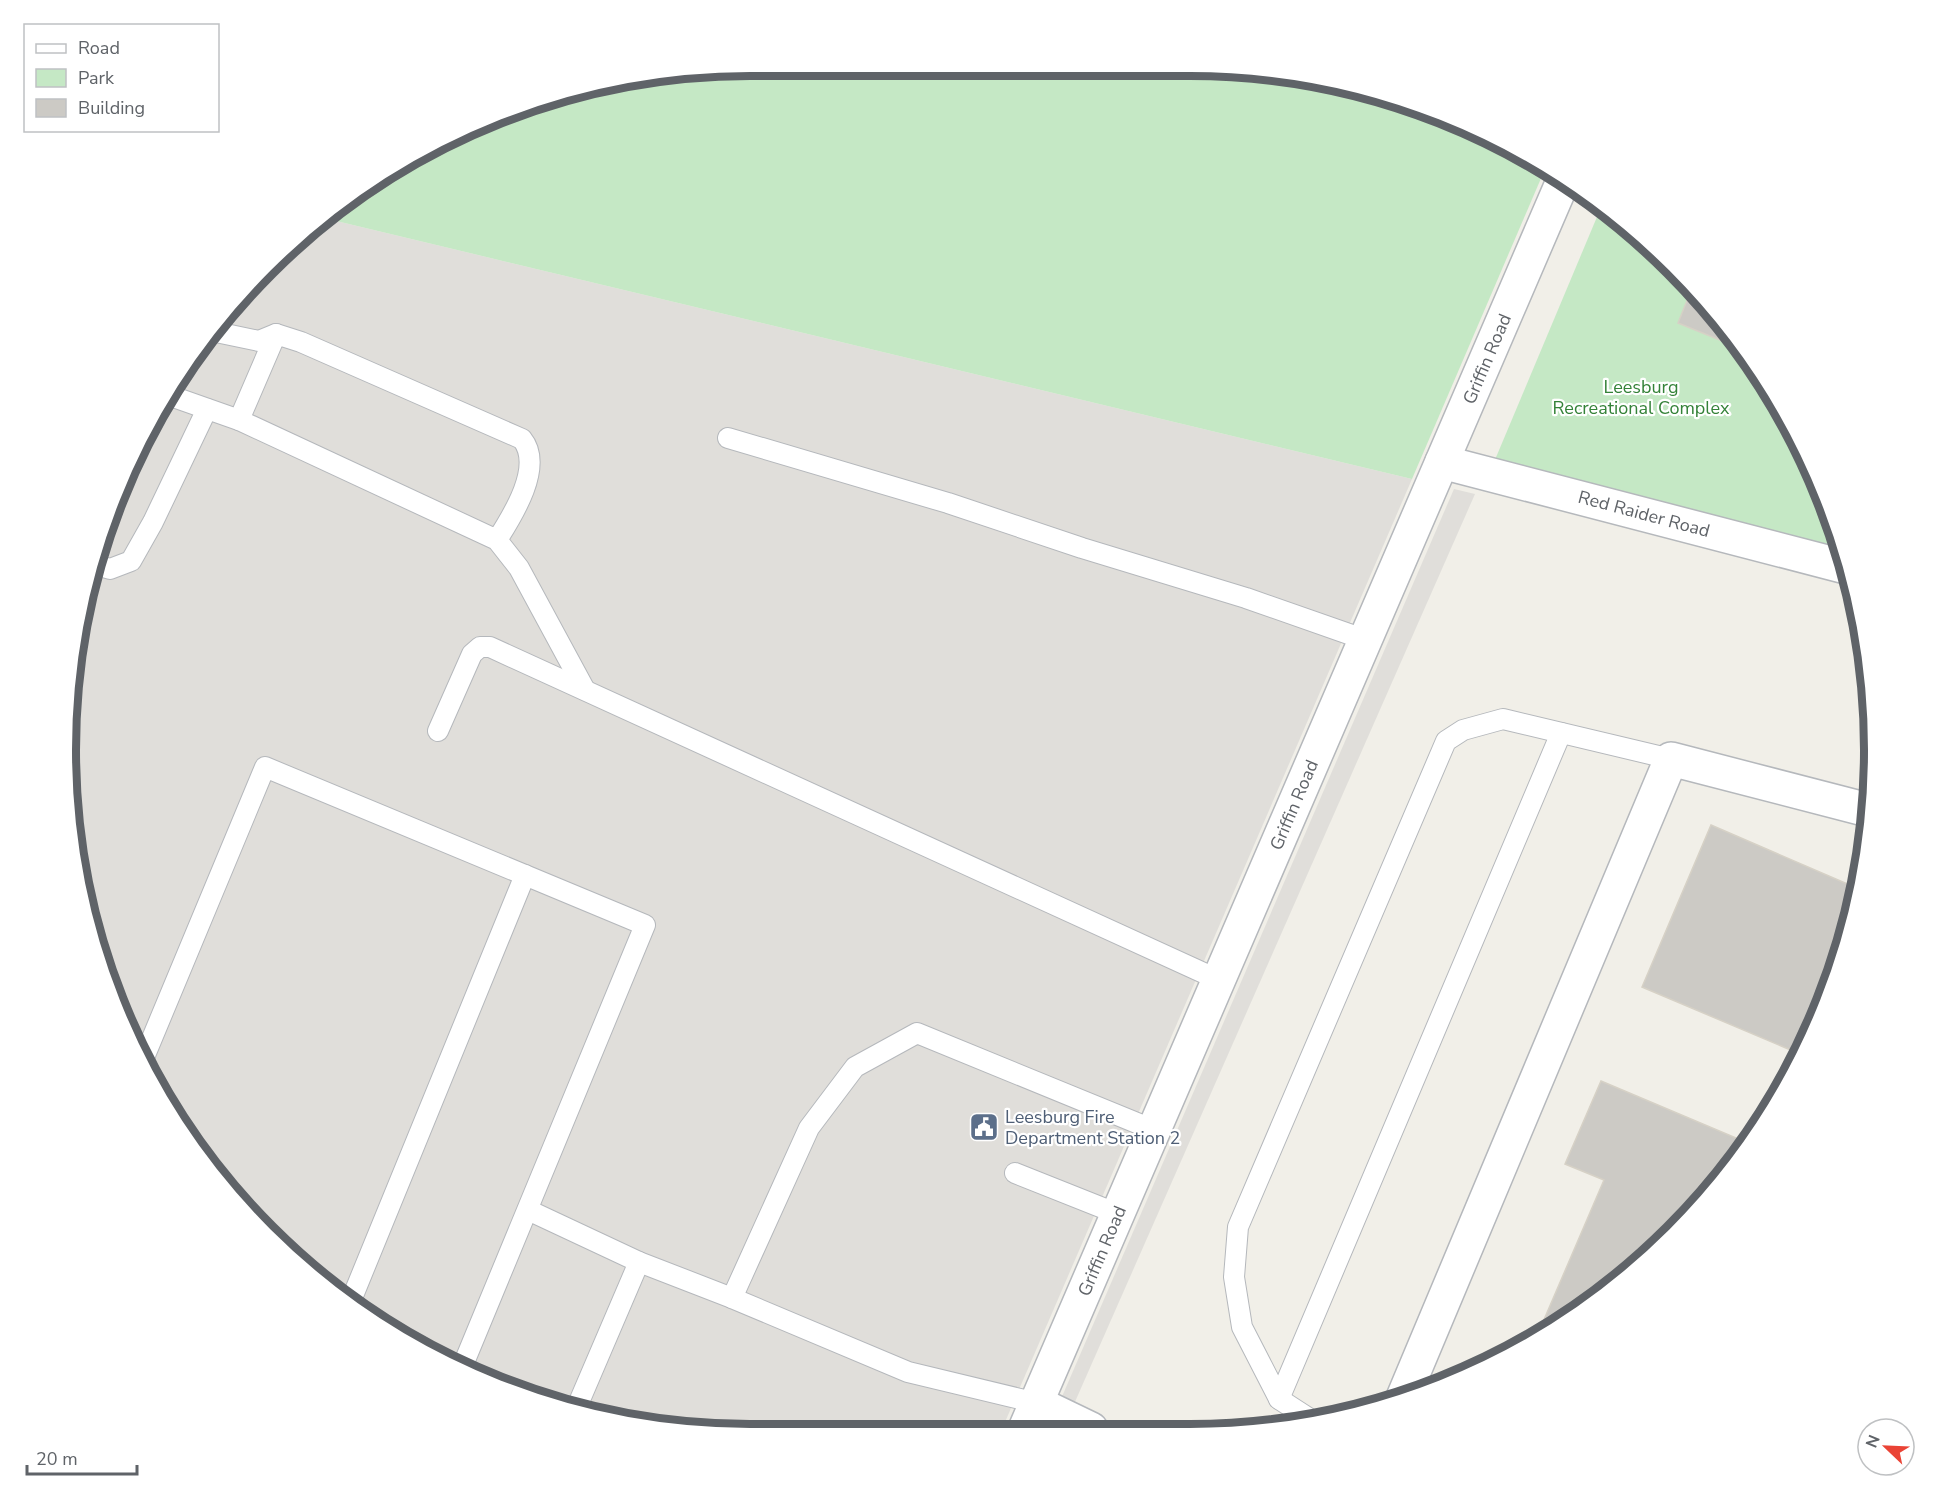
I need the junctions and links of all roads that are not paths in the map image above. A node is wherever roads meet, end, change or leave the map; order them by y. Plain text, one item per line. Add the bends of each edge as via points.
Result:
1 (1560, 188) edge
2 (222, 333) edge
3 (276, 334) junction
4 (176, 398) edge
5 (207, 409) junction
6 (239, 420) junction
7 (728, 438) dead end
8 (1442, 462) junction
9 (497, 540) junction
10 (1838, 565) edge
11 (102, 567) edge
12 (1366, 640) junction
13 (585, 690) junction
14 (438, 731) dead end
15 (1561, 733) junction
16 (1671, 759) junction
17 (1861, 808) edge
18 (525, 875) junction
19 (1219, 980) junction
20 (147, 1051) edge
21 (1154, 1130) junction
22 (1015, 1173) dead end
23 (528, 1210) junction
24 (1118, 1214) junction
25 (639, 1262) junction
26 (353, 1295) edge
27 (732, 1298) junction
28 (465, 1361) edge
29 (1407, 1389) edge
30 (1279, 1399) junction
31 (579, 1403) edge
32 (1303, 1415) edge
33 (1031, 1416) edge
34 (1068, 1424) edge

1 - 8 street, Griffin Road
2 - 3 lane via 259,340
3 - 6 lane
3 - 9 lane via 522,439 531,460 518,507
4 - 5 lane
5 - 6 lane
5 - 11 lane via 131,561 110,569
6 - 9 lane
7 - 12 lane via 948,503
8 - 10 street, Red Raider Road
8 - 12 street, Griffin Road
9 - 13 lane via 519,568
12 - 19 street, Griffin Road
13 - 14 lane via 490,647 480,647 472,654
13 - 19 lane
15 - 16 lane
15 - 30 lane
15 - 30 lane via 1503,719 1463,730 1446,741 1238,1227 1234,1277 1242,1327
16 - 17 street
16 - 29 street
18 - 20 lane via 266,767
18 - 23 lane via 645,925
18 - 26 lane
19 - 21 street, Griffin Road
21 - 24 street, Griffin Road
21 - 27 lane via 917,1033 855,1067 809,1128
22 - 24 lane
23 - 25 lane
23 - 28 lane
24 - 33 street, Griffin Road
25 - 27 lane
25 - 31 lane
27 - 33 lane via 908,1372
30 - 32 lane
33 - 34 street

